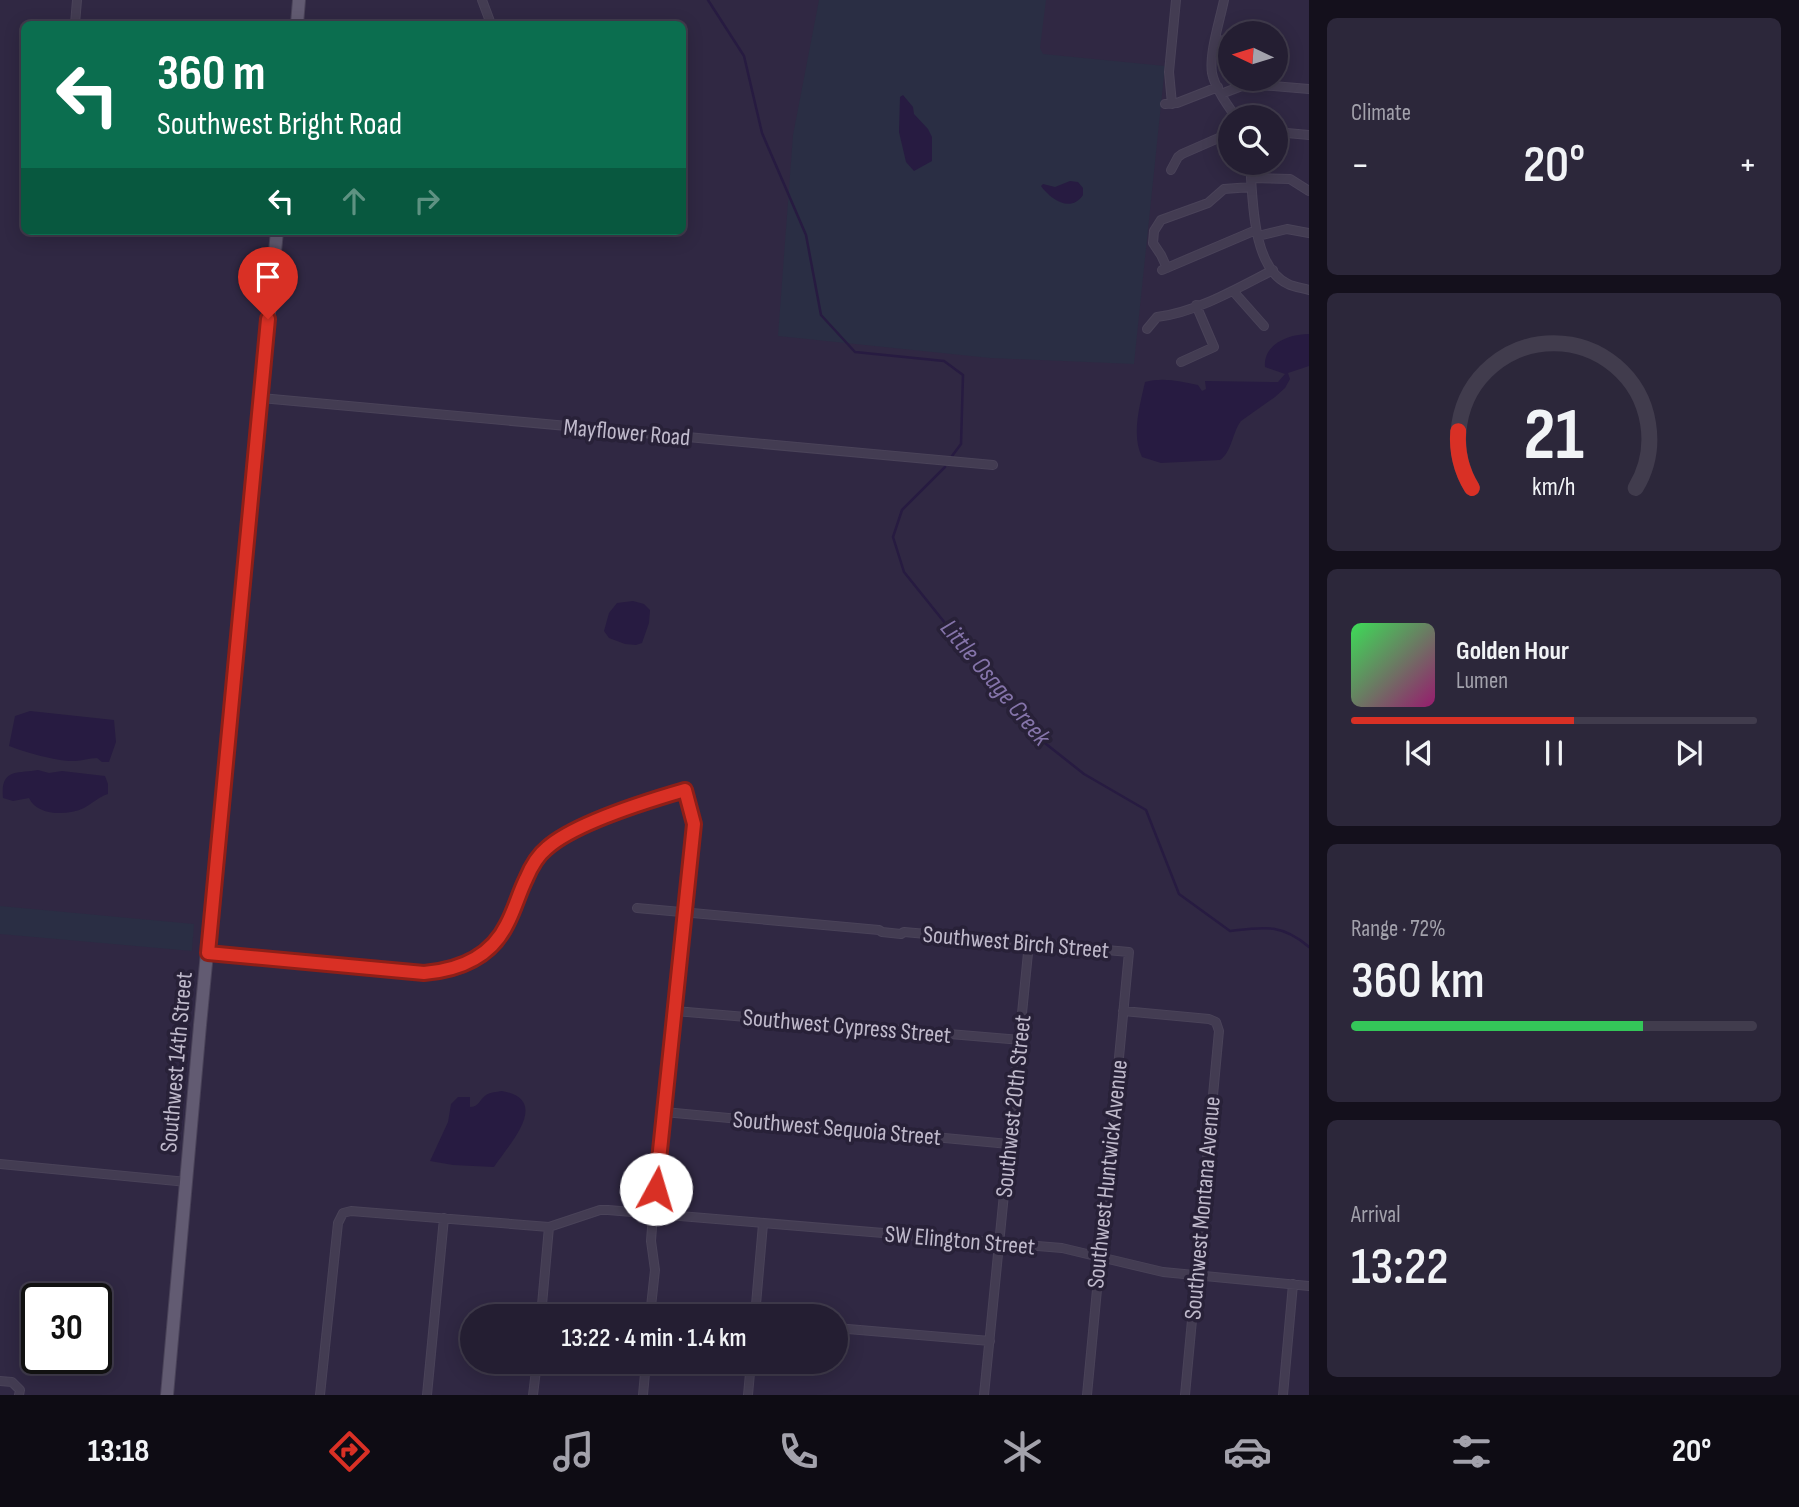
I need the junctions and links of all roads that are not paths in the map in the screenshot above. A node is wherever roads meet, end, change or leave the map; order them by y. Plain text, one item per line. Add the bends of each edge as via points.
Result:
1 (77, 0) edge
2 (299, 0) edge
3 (482, 0) edge
4 (1176, 0) edge
5 (1223, 0) edge
6 (75, 21) edge
7 (297, 21) edge
8 (490, 21) edge
9 (1216, 40) joint
10 (1288, 87) edge
11 (1218, 88) edge
12 (1309, 89) edge
13 (1218, 90) edge
14 (1288, 133) edge
15 (1309, 135) edge
16 (1218, 139) edge
17 (1171, 170) dead end
18 (1251, 175) edge
19 (1251, 182) junction
20 (1309, 191) edge
21 (1257, 233) junction
22 (1309, 233) edge
23 (277, 235) edge
24 (1273, 270) junction
25 (1233, 290) junction
26 (1309, 290) edge
27 (1196, 306) junction
28 (1264, 326) dead end
29 (1147, 329) dead end
30 (1181, 362) dead end
31 (261, 398) junction
32 (993, 465) dead end
33 (637, 908) dead end
34 (685, 911) junction
35 (1029, 943) junction
36 (1129, 952) joint
37 (208, 953) junction
38 (675, 1011) junction
39 (1123, 1011) junction
40 (1020, 1040) junction
41 (664, 1112) junction
42 (1009, 1144) junction
43 (0, 1164) edge
44 (187, 1182) junction
45 (653, 1214) junction
46 (444, 1218) junction
47 (763, 1224) junction
48 (550, 1227) junction
49 (999, 1242) junction
50 (1099, 1256) junction
51 (1196, 1275) junction
52 (1293, 1284) junction
53 (1309, 1286) edge
54 (542, 1304) edge
55 (651, 1304) edge
56 (756, 1304) edge
57 (848, 1329) edge
58 (990, 1341) junction
59 (536, 1374) edge
60 (645, 1374) edge
61 (750, 1374) edge
62 (0, 1381) edge
63 (19, 1395) edge
64 (167, 1395) edge
65 (320, 1395) edge
66 (427, 1395) edge
67 (533, 1395) edge
68 (643, 1395) edge
69 (748, 1395) edge
70 (984, 1395) edge
71 (1087, 1395) edge
72 (1185, 1395) edge
73 (1283, 1395) edge

1 - 6 street
2 - 7 main road
3 - 8 street
4 - 13 street via 1168,104
5 - 9 street
9 - 11 street via 1212,73
10 - 12 street
14 - 15 street
16 - 17 street via 1182,154
18 - 19 street
19 - 20 street via 1290,179
19 - 21 street
19 - 21 street via 1224,189 1208,203 1161,220 1153,243 1164,269
21 - 22 street
21 - 24 street
23 - 31 main road, Southwest 14th Street
24 - 25 street
24 - 26 street via 1286,283
25 - 27 street
25 - 28 street
27 - 29 street via 1157,317
27 - 30 street via 1214,347
31 - 32 street, Mayflower Road
31 - 37 main road, Southwest 14th Street
33 - 34 street, Southwest Birch Street
34 - 35 street, Southwest Birch Street
34 - 37 street via 694,824 685,790 561,836 535,861 498,940 477,957 446,971 424,973
34 - 38 street
35 - 36 street, Southwest Birch Street
35 - 40 street, Southwest 20th Street
36 - 39 street, Southwest Huntwick Avenue
37 - 44 main road, Southwest 14th Street
38 - 40 street, Southwest Cypress Street
38 - 41 street
39 - 50 street, Southwest Huntwick Avenue
39 - 51 street, Southwest Montana Avenue via 1209,1019 1219,1031
40 - 42 street, Southwest 20th Street
41 - 42 street, Southwest Sequoia Street
41 - 45 street
42 - 49 street, Southwest 20th Street
43 - 44 street
44 - 64 main road, Southwest 14th Street
45 - 47 street, SW Elington Street
45 - 48 street, SW Elington Street via 600,1210
45 - 55 street
46 - 48 street
46 - 65 street via 343,1213 338,1223
46 - 66 street
47 - 49 street, SW Elington Street
47 - 56 street
48 - 54 street
49 - 50 street, SW Elington Street
49 - 58 street, Southwest 20th Street
50 - 51 street, SW Elington Street
50 - 71 street, Southwest Huntwick Avenue
51 - 52 street, SW Elington Street
51 - 72 street, Southwest Montana Avenue
52 - 53 street, SW Elington Street
52 - 73 street
57 - 58 street
58 - 70 street, Southwest 20th Street
59 - 67 street
60 - 68 street
61 - 69 street
62 - 63 street via 12,1382

